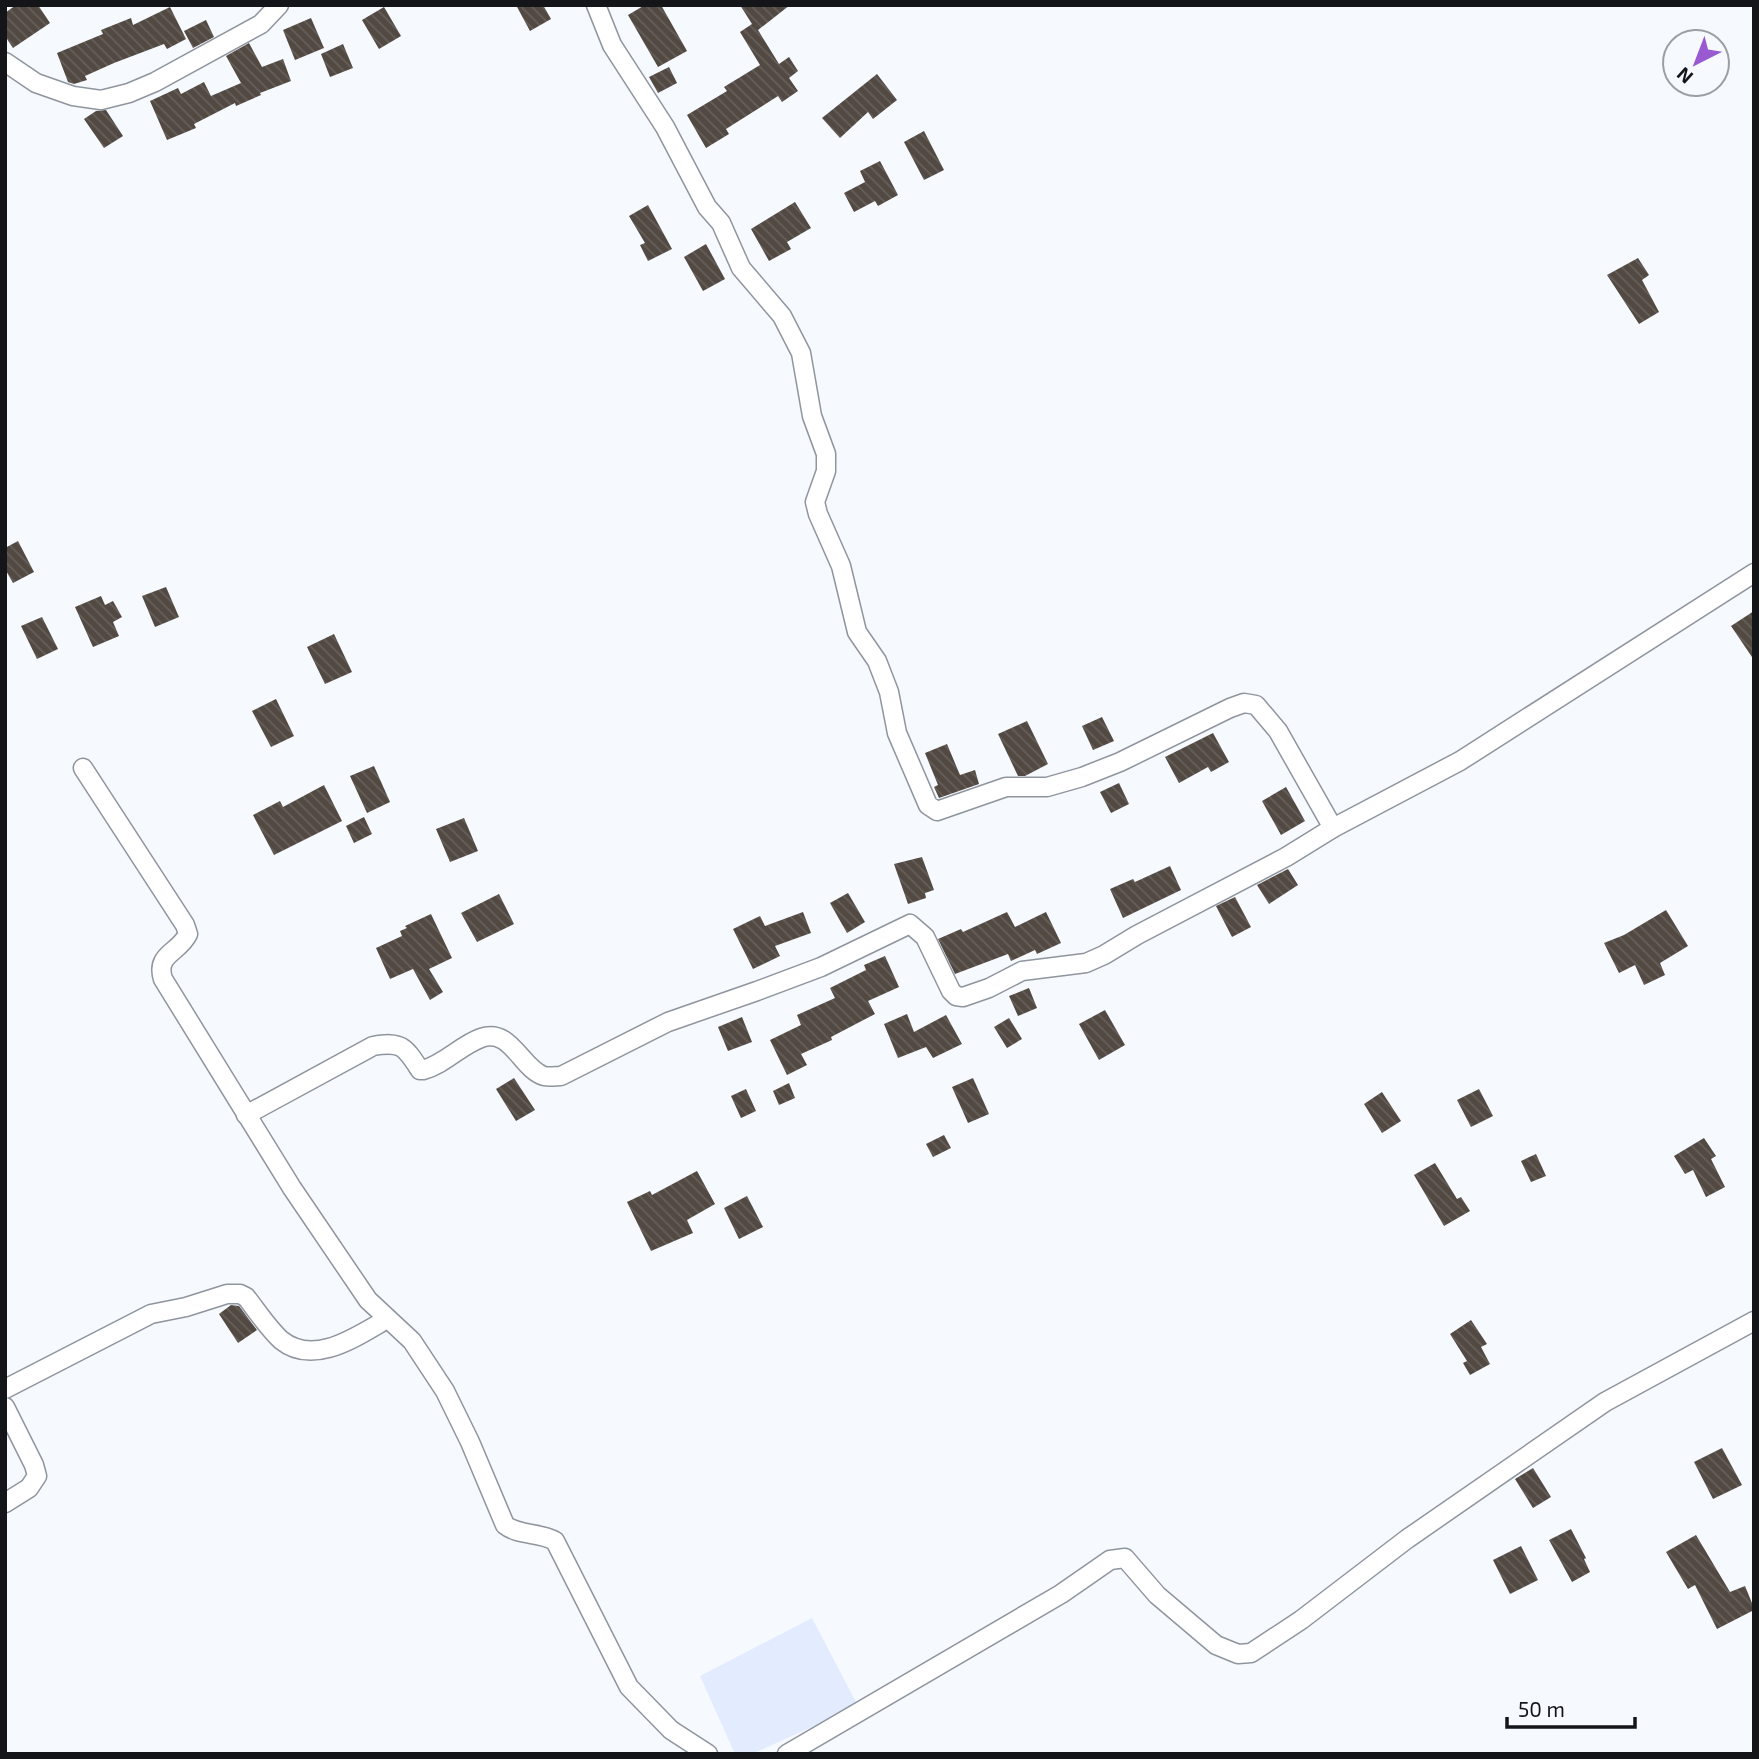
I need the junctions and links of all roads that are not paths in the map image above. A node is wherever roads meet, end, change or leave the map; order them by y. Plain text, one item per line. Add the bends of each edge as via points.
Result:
1 (279, 5) edge
2 (596, 5) edge
3 (5, 62) edge
4 (1754, 573) edge
5 (83, 768) dead end
6 (1333, 828) junction
7 (246, 1115) junction
8 (387, 1320) junction
9 (1754, 1321) edge
10 (5, 1389) edge
11 (5, 1407) edge
12 (5, 1503) edge
13 (708, 1754) edge
14 (787, 1754) edge

1 - 3 street via 261,24 155,82 101,100 36,83
2 - 6 street via 612,45 665,127 707,207 721,223 741,268 782,316 801,353 812,416 826,454 826,471 815,502 818,513 841,565 857,632 877,661 897,733 928,806 937,811 1006,787 1047,787 1082,777 1244,704 1256,705 1278,731
4 - 6 street via 1460,761
5 - 7 street via 185,925 185,940 164,959 163,979
6 - 7 street via 1104,955 1086,963 1022,971 963,997 951,991 925,937 909,924 821,967 668,1022 561,1076 534,1070 498,1037 483,1037 424,1070 406,1048 386,1044 373,1046
7 - 8 street via 361,1289
8 - 10 street via 344,1343 316,1351 296,1349 281,1340 246,1297 227,1294 151,1314
8 - 13 street via 412,1341 445,1391 505,1525 555,1541 629,1687 671,1730
9 - 14 street via 1605,1402 1251,1653 1238,1654 1216,1645 1157,1595 1125,1558 1110,1560 1061,1594
11 - 12 street via 37,1476 29,1488

